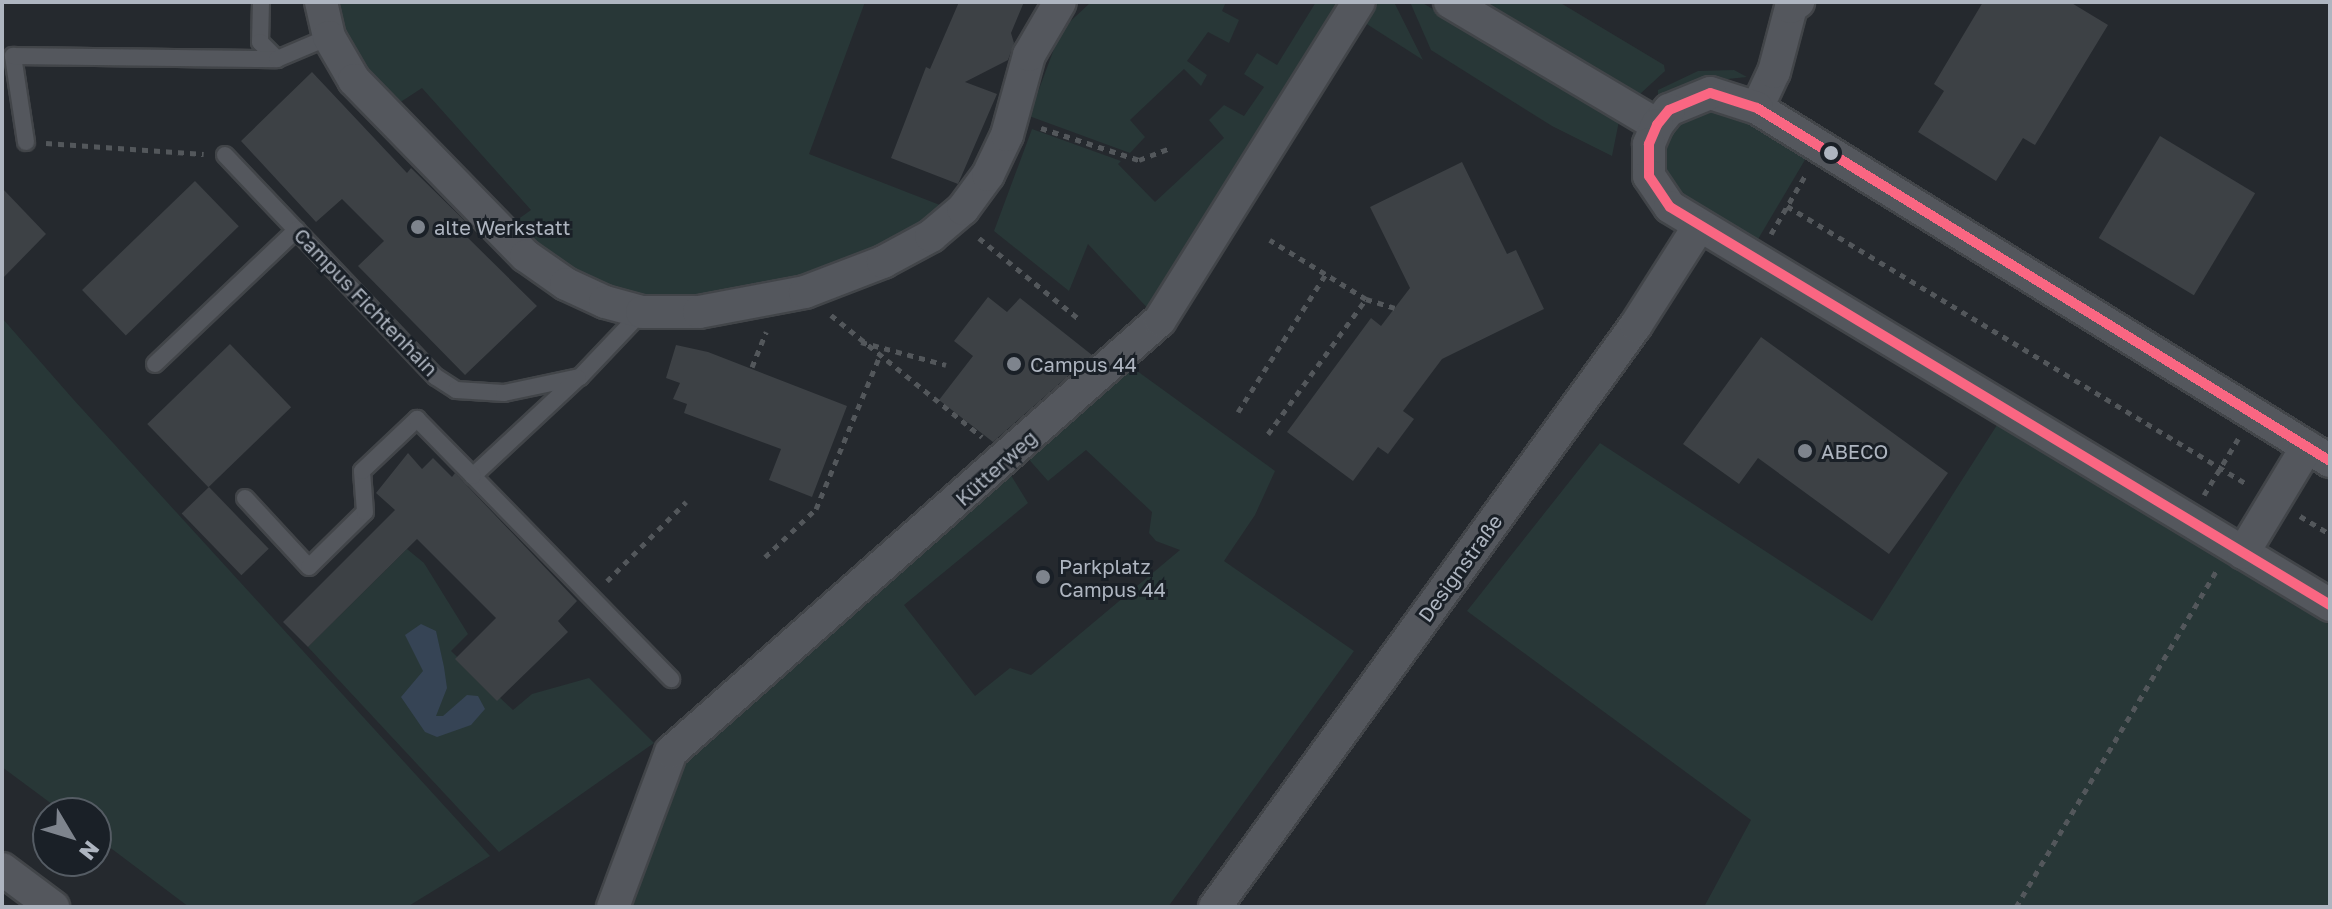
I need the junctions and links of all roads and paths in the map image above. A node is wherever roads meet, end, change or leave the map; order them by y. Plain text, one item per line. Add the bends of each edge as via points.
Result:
1 (261, 2) edge
2 (321, 2) edge
3 (1060, 2) edge
4 (1359, 2) edge
5 (1450, 2) edge
6 (1793, 4) edge
7 (329, 37) junction
8 (277, 59) junction
9 (1757, 108) junction
10 (1012, 118) junction
11 (1657, 125) junction
12 (26, 142) joint
13 (1168, 149) dead end
14 (225, 155) joint
15 (1787, 206) dead end
16 (953, 217) junction
17 (1699, 226) junction
18 (296, 230) junction
19 (1270, 240) dead end
20 (1326, 274) junction
21 (805, 292) junction
22 (1366, 299) junction
23 (1395, 308) dead end
24 (642, 312) junction
25 (1079, 319) dead end
26 (860, 341) junction
27 (879, 358) junction
28 (155, 364) dead end
29 (946, 365) dead end
30 (580, 377) junction
31 (1238, 412) dead end
32 (2253, 414) junction
33 (1268, 434) dead end
34 (2318, 454) edge
35 (1008, 458) junction
36 (2221, 468) junction
37 (473, 476) junction
38 (245, 498) dead end
39 (2274, 501) junction
40 (686, 502) dead end
41 (2190, 520) junction
42 (2238, 549) junction
43 (765, 557) dead end
44 (591, 597) junction
45 (2330, 605) edge
46 (671, 679) dead end
47 (2, 869) edge
48 (53, 907) edge
49 (613, 907) edge
50 (1215, 907) edge
51 (2016, 907) edge

1 - 8 lane via 260,42
2 - 7 street
3 - 10 street via 1029,55
4 - 35 street, Kütterweg via 1160,320
5 - 11 street
6 - 9 street via 1774,72
7 - 8 lane
7 - 24 street via 354,80 526,256 566,284
8 - 12 lane via 13,56
9 - 11 street via 1710,93 1669,110
9 - 32 street
10 - 13 path via 1139,160
10 - 16 street via 988,175
11 - 17 street via 1649,144 1649,176 1664,200
12 - 14 path
14 - 18 lane, Campus Fichtenhain
15 - 36 path
16 - 21 street via 883,262
16 - 25 path
17 - 41 street
17 - 50 street, Designstraße via 1636,325
18 - 28 lane
18 - 30 lane, Campus Fichtenhain via 436,377 456,390 504,393
19 - 20 path
20 - 22 path
20 - 31 path
21 - 24 street via 699,312
21 - 26 path
22 - 23 path
22 - 33 path
24 - 30 lane
26 - 27 path
26 - 29 path
27 - 35 path
27 - 43 path via 816,509
30 - 37 lane
32 - 34 street
32 - 36 path
34 - 39 street
35 - 49 street, Kütterweg via 671,752
36 - 39 path
36 - 41 path
37 - 38 lane via 417,419 362,471 365,512 309,567
37 - 44 lane
39 - 42 street
40 - 44 path
41 - 42 street
42 - 45 street
42 - 51 path
44 - 46 lane
47 - 48 street

